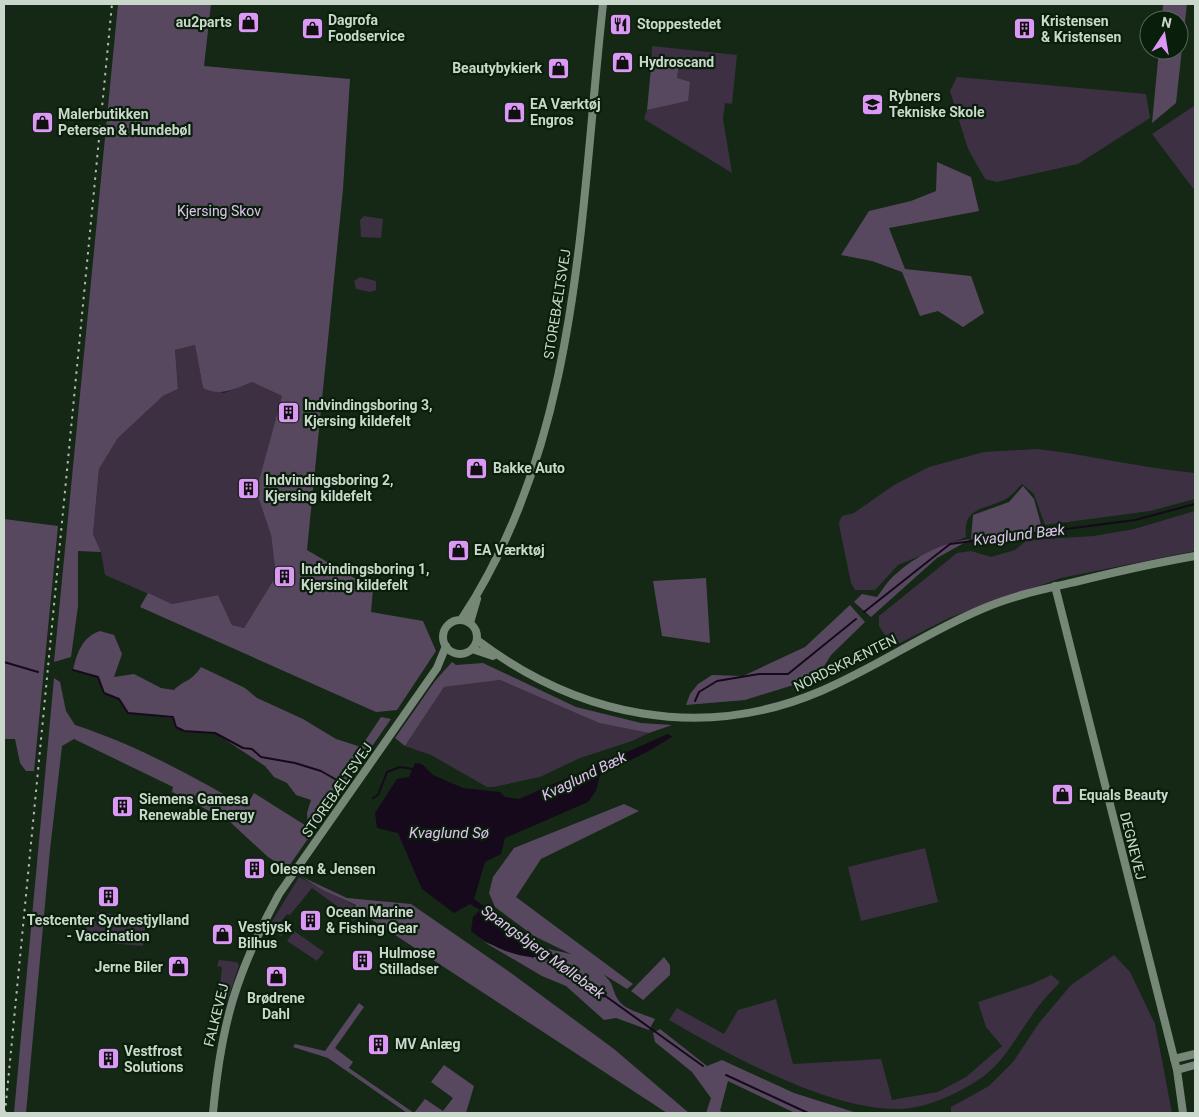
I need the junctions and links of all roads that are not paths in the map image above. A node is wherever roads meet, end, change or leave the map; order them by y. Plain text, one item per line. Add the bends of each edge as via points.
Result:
1 (603, 4) edge
2 (1195, 556) edge
3 (1055, 586) junction
4 (477, 595) junction
5 (460, 620) junction
6 (470, 623) junction
7 (476, 640) junction
8 (446, 646) junction
9 (472, 649) junction
10 (454, 653) junction
11 (502, 659) junction
12 (437, 668) junction
13 (261, 928) joint
14 (1195, 1054) edge
15 (1174, 1059) junction
16 (1195, 1066) edge
17 (1177, 1070) junction
18 (213, 1113) edge
19 (1183, 1113) edge

1 - 4 street, STOREBÆLTSVEJ via 579,245 564,346 530,476
2 - 3 street, NORDSKRÆNTEN
3 - 11 street, NORDSKRÆNTEN via 982,609 800,700 742,715 682,718 625,711 566,692
3 - 15 street, DEGNEVEJ
4 - 5 street, STOREBÆLTSVEJ
4 - 6 street, STOREBÆLTSVEJ
5 - 6 street
5 - 8 street via 451,622 444,631
6 - 7 street via 476,631
7 - 9 street
7 - 11 street, NORDSKRÆNTEN
8 - 10 street
8 - 12 street, STOREBÆLTSVEJ
9 - 10 street via 463,654
9 - 11 street, NORDSKRÆNTEN
10 - 12 street, STOREBÆLTSVEJ
12 - 13 street, STOREBÆLTSVEJ via 279,894
13 - 18 street, FALKEVEJ via 230,1004 219,1052
14 - 15 street
15 - 17 street, DEGNEVEJ
16 - 17 street
17 - 19 street, DEGNEVEJ

